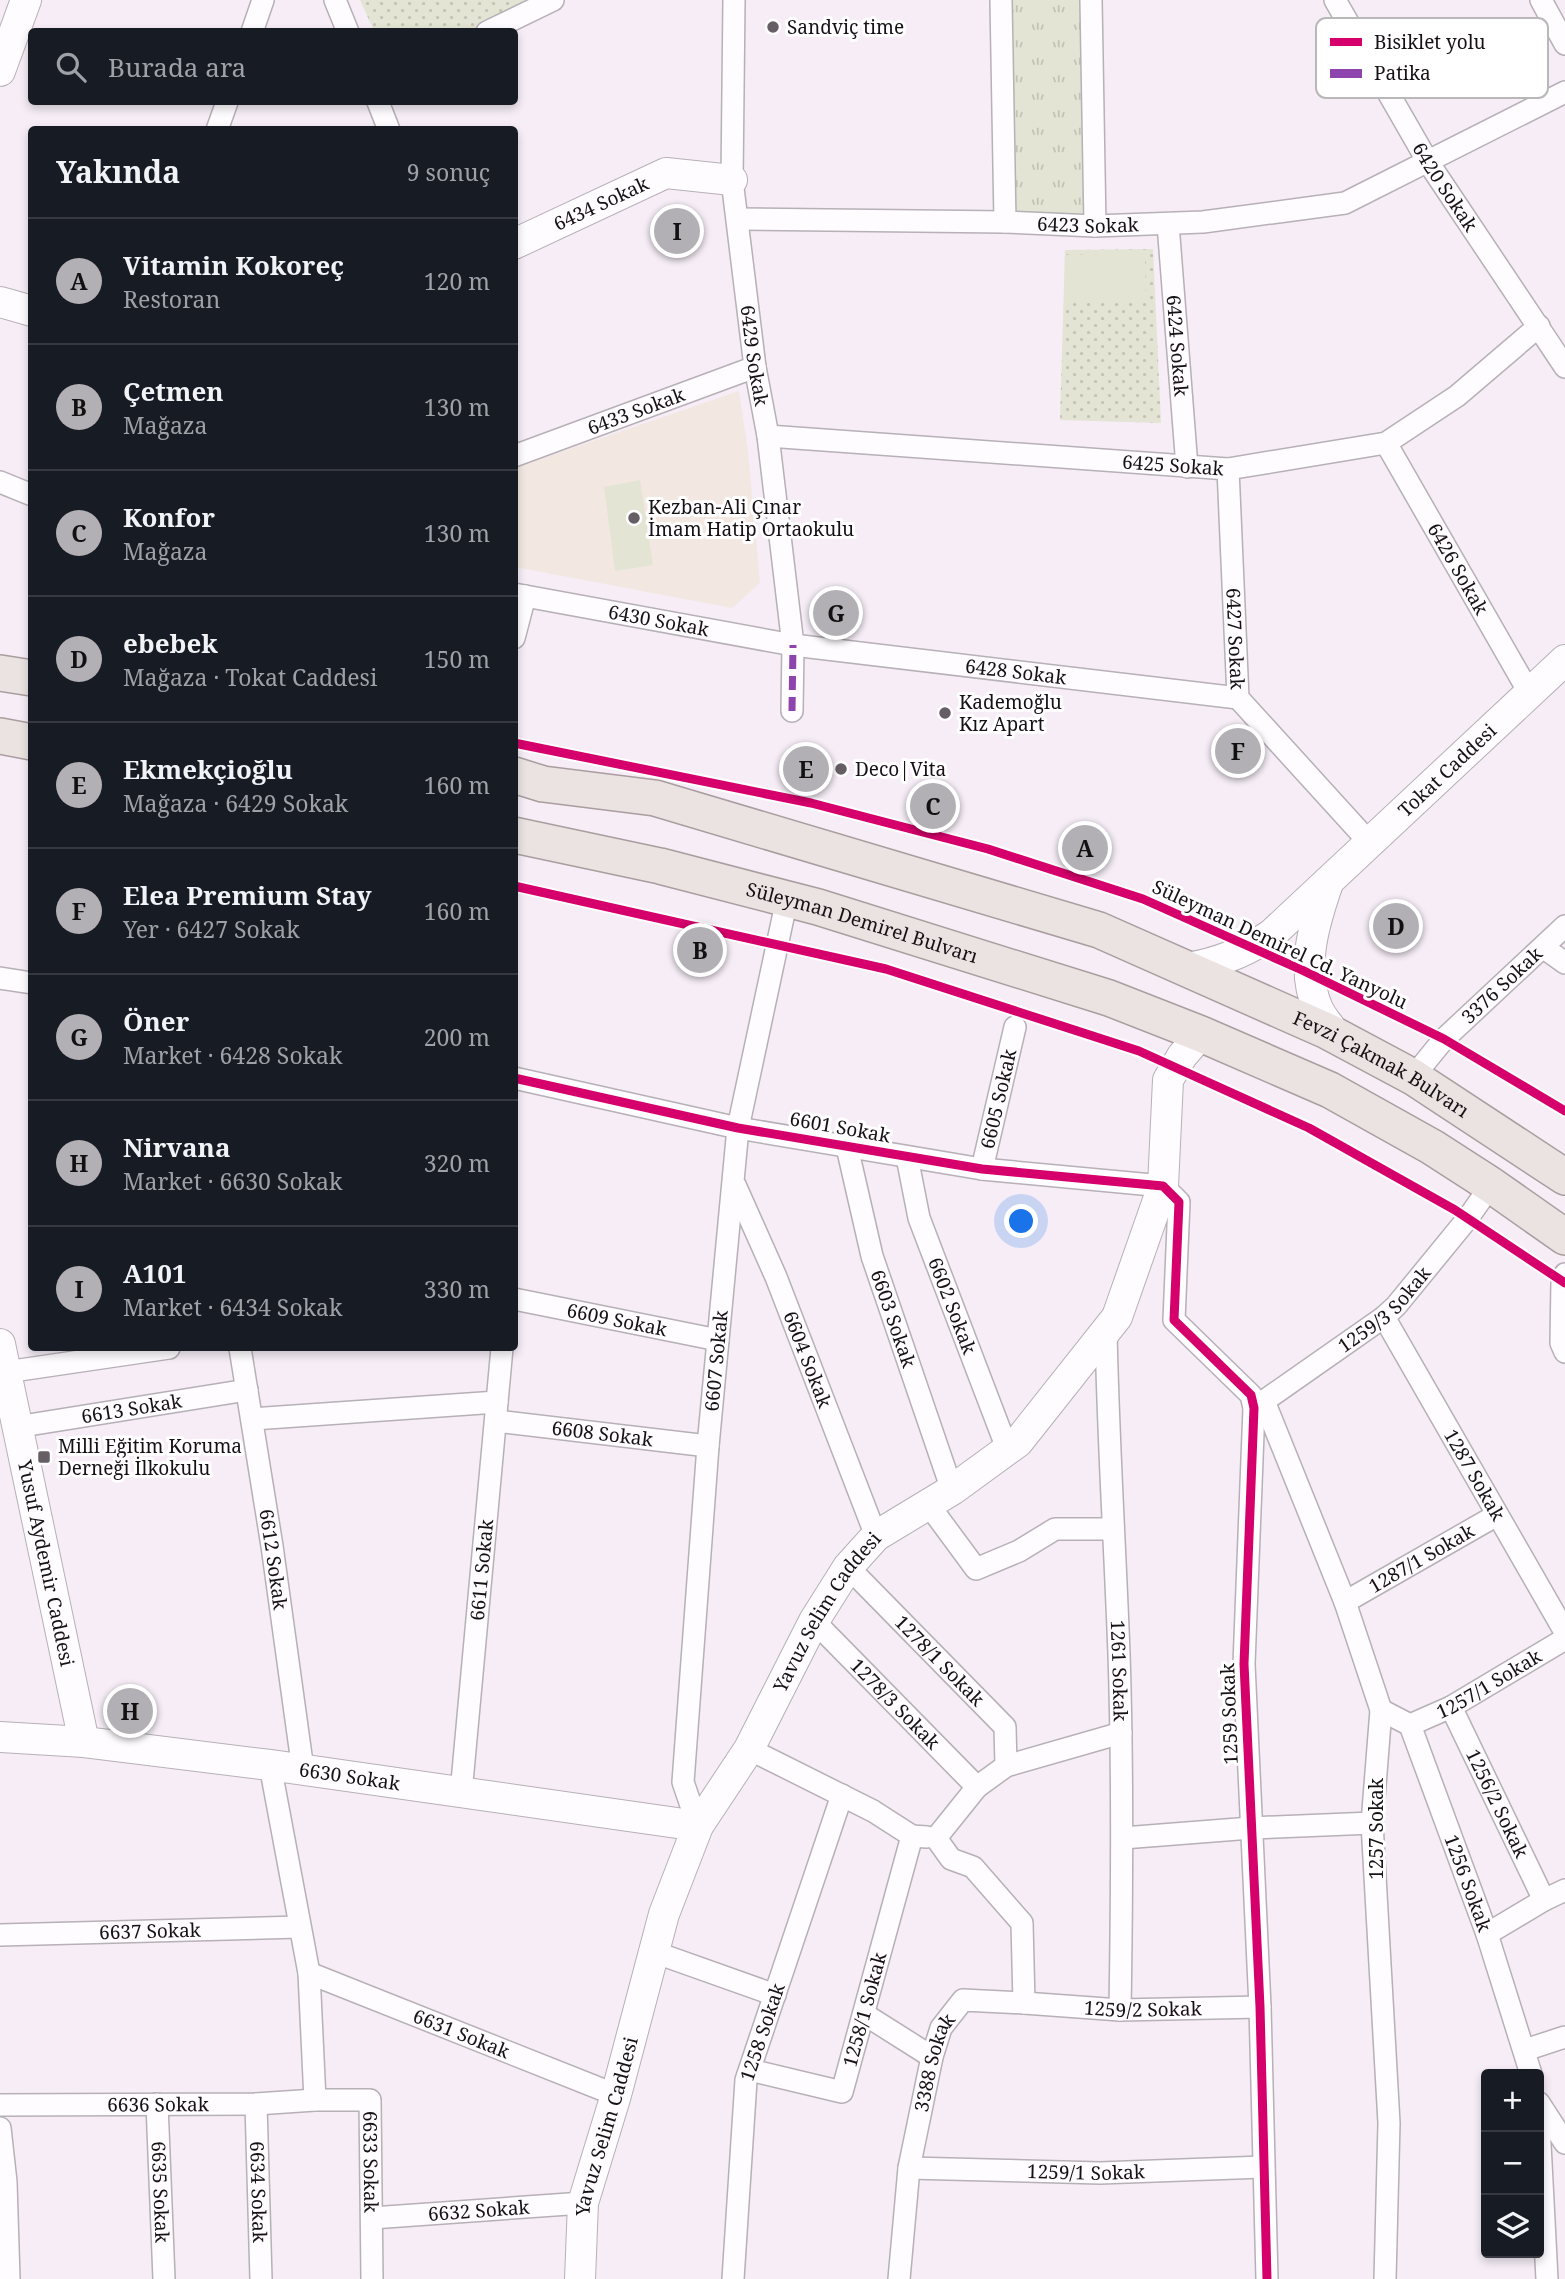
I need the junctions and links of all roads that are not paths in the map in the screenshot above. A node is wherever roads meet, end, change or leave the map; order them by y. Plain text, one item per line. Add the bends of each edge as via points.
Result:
1 (26, 0) edge
2 (263, 0) edge
3 (335, 0) edge
4 (553, 0) edge
5 (734, 0) edge
6 (1001, 0) edge
7 (1091, 0) edge
8 (1335, 0) edge
9 (1541, 0) edge
10 (1345, 18) edge
11 (253, 28) edge
12 (346, 28) edge
13 (495, 28) edge
14 (1565, 44) edge
15 (0, 71) edge
16 (1565, 92) edge
17 (1391, 98) edge
18 (226, 105) edge
19 (379, 105) edge
20 (218, 126) edge
21 (387, 126) edge
22 (1428, 162) junction
23 (732, 180) junction
24 (738, 219) junction
25 (1005, 222) junction
26 (1168, 224) junction
27 (1095, 226) junction
28 (518, 242) edge
29 (0, 302) edge
30 (28, 310) edge
31 (1539, 326) junction
32 (1558, 340) edge
33 (755, 367) junction
34 (1565, 367) edge
35 (768, 436) junction
36 (1386, 443) junction
37 (518, 455) edge
38 (1187, 467) junction
39 (1228, 469) junction
40 (0, 482) edge
41 (28, 493) edge
42 (520, 595) edge
43 (793, 645) junction
44 (1564, 665) edge
45 (0, 673) edge
46 (28, 677) edge
47 (1530, 694) junction
48 (1238, 698) junction
49 (792, 711) dead end
50 (0, 736) edge
51 (28, 741) edge
52 (518, 776) edge
53 (518, 836) edge
54 (1369, 842) junction
55 (1329, 879) junction
56 (787, 899) junction
57 (1565, 926) edge
58 (1544, 948) junction
59 (1565, 963) edge
60 (1187, 968) junction
61 (0, 978) edge
62 (28, 982) edge
63 (1015, 1027) dead end
64 (1201, 1034) junction
65 (1336, 1036) junction
66 (1413, 1077) junction
67 (518, 1079) edge
68 (738, 1128) junction
69 (847, 1147) junction
70 (907, 1157) junction
71 (982, 1170) junction
72 (1565, 1177) edge
73 (734, 1183) junction
74 (1491, 1185) junction
75 (1163, 1186) junction
76 (1565, 1237) edge
77 (1565, 1275) edge
78 (518, 1300) edge
79 (1384, 1317) junction
80 (1106, 1330) junction
81 (718, 1340) junction
82 (119, 1351) edge
83 (240, 1351) edge
84 (502, 1351) edge
85 (1565, 1352) edge
86 (3, 1358) edge
87 (247, 1390) junction
88 (1259, 1404) junction
89 (497, 1411) junction
90 (252, 1419) junction
91 (16, 1427) junction
92 (708, 1446) junction
93 (1008, 1451) junction
94 (940, 1497) junction
95 (1497, 1515) junction
96 (1113, 1529) junction
97 (876, 1536) junction
98 (848, 1567) junction
99 (1345, 1602) junction
100 (814, 1620) junction
101 (1565, 1632) edge
102 (1565, 1639) edge
103 (1451, 1707) junction
104 (1381, 1710) junction
105 (1410, 1725) junction
106 (1121, 1733) junction
107 (0, 1737) edge
108 (84, 1742) junction
109 (749, 1749) junction
110 (270, 1765) junction
111 (1006, 1766) junction
112 (303, 1770) junction
113 (977, 1787) junction
114 (461, 1793) junction
115 (842, 1795) junction
116 (1372, 1823) junction
117 (698, 1826) junction
118 (1251, 1828) junction
119 (912, 1836) junction
120 (936, 1838) junction
121 (1123, 1838) junction
122 (1565, 1890) edge
123 (1544, 1900) junction
124 (299, 1927) junction
125 (1487, 1934) junction
126 (0, 1935) edge
127 (654, 1952) junction
128 (309, 1973) junction
129 (775, 1995) junction
130 (1024, 2003) junction
131 (1260, 2007) junction
132 (1120, 2010) junction
133 (864, 2014) junction
134 (1565, 2037) edge
135 (1525, 2050) junction
136 (932, 2057) junction
137 (1530, 2069) edge
138 (750, 2070) junction
139 (616, 2095) junction
140 (316, 2100) junction
141 (156, 2104) junction
142 (256, 2104) junction
143 (0, 2105) edge
144 (1544, 2111) edge
145 (0, 2128) edge
146 (1539, 2132) edge
147 (1565, 2143) edge
148 (1263, 2167) junction
149 (909, 2168) junction
150 (3, 2182) edge
151 (583, 2203) junction
152 (372, 2218) junction
153 (9, 2279) edge
154 (164, 2279) edge
155 (261, 2279) edge
156 (372, 2279) edge
157 (580, 2279) edge
158 (733, 2279) edge
159 (900, 2279) edge
160 (1267, 2279) edge
161 (1385, 2279) edge
162 (1547, 2279) edge

1 - 15 street
2 - 11 street
3 - 12 street
4 - 13 street
5 - 23 street, 6429 Sokak
6 - 25 street
7 - 27 street
8 - 10 street, 6420 Sokak
9 - 14 street
16 - 22 street, 6423 Sokak
17 - 22 street, 6420 Sokak
18 - 20 street
19 - 21 street
22 - 26 street, 6423 Sokak via 1345,203
22 - 31 street, 6420 Sokak
23 - 24 street, 6429 Sokak
23 - 28 street, 6434 Sokak via 666,173
24 - 25 street, 6423 Sokak
24 - 33 street, 6429 Sokak
25 - 27 street, 6423 Sokak
26 - 27 street, 6423 Sokak
26 - 38 street, 6424 Sokak
29 - 30 street
31 - 32 street, 6420 Sokak
31 - 36 street, 6425 Sokak via 1457,396
32 - 34 street, 6420 Sokak
33 - 35 street, 6429 Sokak
33 - 37 street, 6433 Sokak
35 - 38 street, 6425 Sokak
35 - 43 street, 6429 Sokak
36 - 39 street, 6425 Sokak
36 - 47 street, 6426 Sokak
38 - 39 street, 6425 Sokak
39 - 48 street, 6427 Sokak
40 - 41 street
42 - 43 street, 6430 Sokak
43 - 48 street, 6428 Sokak
43 - 49 street, 6429 Sokak
44 - 47 street, Tokat Caddesi
45 - 46 main road
47 - 54 street, Tokat Caddesi
48 - 54 street, 6427 Sokak
50 - 51 main road
52 - 60 main road via 654,798 1099,930
53 - 56 main road, Süleyman Demirel Bulvarı
54 - 55 street, Tokat Caddesi
55 - 60 street, Tokat Caddesi via 1261,942 1218,962
55 - 65 street via 1311,944 1310,979 1318,1009
56 - 64 main road, Süleyman Demirel Bulvarı via 1109,998
56 - 68 street, 6607 Sokak
57 - 58 street, 3376 Sokak
58 - 59 street
58 - 66 street, 3376 Sokak via 1444,1040
60 - 65 main road, Fevzi Çakmak Bulvarı
61 - 62 street
63 - 71 street, 6605 Sokak
64 - 74 main road via 1329,1090
64 - 75 street, Yavuz Selim Caddesi via 1168,1080
65 - 66 main road, Fevzi Çakmak Bulvarı
66 - 72 main road, Fevzi Çakmak Bulvarı
67 - 68 street, 6601 Sokak
68 - 69 street, 6601 Sokak
68 - 73 street, 6607 Sokak
69 - 70 street, 6601 Sokak
69 - 94 street, 6603 Sokak via 872,1256
70 - 71 street, 6601 Sokak
70 - 93 street, 6602 Sokak via 919,1218
71 - 75 street, 6601 Sokak
73 - 81 street, 6607 Sokak
73 - 97 street, 6604 Sokak via 776,1277
74 - 76 main road
74 - 79 street, 1259/3 Sokak
75 - 80 street, Yavuz Selim Caddesi via 1117,1317
75 - 88 street via 1179,1202 1174,1320
77 - 85 street via 1561,1343
78 - 81 street, 6609 Sokak
79 - 88 street, 1259/3 Sokak
79 - 95 street, 1287 Sokak
80 - 93 street, Yavuz Selim Caddesi
80 - 96 street, 1261 Sokak
81 - 92 street, 6607 Sokak
82 - 86 street
83 - 87 street, 6612 Sokak
84 - 89 street, 6611 Sokak
86 - 91 street, Yusuf Aydemir Caddesi
87 - 90 street, 6612 Sokak
87 - 91 street, 6613 Sokak
88 - 99 street, 1257 Sokak
88 - 118 street, 1259 Sokak via 1244,1664
89 - 90 street, 6608 Sokak
89 - 92 street, 6608 Sokak
89 - 114 street, 6611 Sokak
90 - 112 street, 6612 Sokak
91 - 108 street, Yusuf Aydemir Caddesi
92 - 117 street, 6607 Sokak via 683,1782
93 - 94 street, Yavuz Selim Caddesi
94 - 96 street, 6603 Sokak via 976,1569 1055,1529
94 - 97 street, Yavuz Selim Caddesi
95 - 99 street, 1287/1 Sokak
95 - 101 street, 1287 Sokak
96 - 106 street, 1261 Sokak
97 - 98 street, Yavuz Selim Caddesi
98 - 100 street, Yavuz Selim Caddesi
98 - 111 street, 1278/1 Sokak via 1004,1727
99 - 104 street, 1257 Sokak
100 - 109 street, Yavuz Selim Caddesi
100 - 113 street, 1278/3 Sokak
102 - 103 street, 1257/1 Sokak
103 - 105 street, 1257/1 Sokak
103 - 123 street, 1256/2 Sokak
104 - 105 street
104 - 116 street, 1257 Sokak
105 - 125 street, 1256 Sokak
106 - 111 street
106 - 121 street, 1261 Sokak
107 - 108 street, 6630 Sokak
108 - 110 street, 6630 Sokak
109 - 115 street
109 - 117 street, Yavuz Selim Caddesi
110 - 112 street, 6630 Sokak
110 - 124 street
111 - 113 street
112 - 114 street, 6630 Sokak
113 - 120 street
114 - 117 street, 6630 Sokak
115 - 119 street
115 - 129 street, 1258 Sokak
116 - 118 street
116 - 161 street, 1257 Sokak via 1389,2123
117 - 127 street, Yavuz Selim Caddesi
118 - 121 street
118 - 131 street, 1259 Sokak
119 - 120 street
119 - 133 street, 1258/1 Sokak
120 - 130 street via 951,1859 973,1867 1022,1923
121 - 132 street, 1261 Sokak
122 - 123 street
123 - 125 street
124 - 126 street, 6637 Sokak
124 - 128 street
125 - 135 street, 1256 Sokak
127 - 129 street
127 - 139 street, Yavuz Selim Caddesi
128 - 139 street, 6631 Sokak
128 - 140 street
129 - 138 street, 1258 Sokak
130 - 132 street, 1259/2 Sokak
130 - 136 street, 3388 Sokak via 963,2000 941,2028
131 - 132 street, 1259/2 Sokak
131 - 148 street, 1259 Sokak
133 - 136 street
133 - 138 street, 1258/1 Sokak via 842,2092
134 - 135 street
135 - 137 street, 1256 Sokak
136 - 149 street, 3388 Sokak
138 - 158 street, 1258 Sokak
139 - 151 street, Yavuz Selim Caddesi
140 - 142 street, 6636 Sokak
140 - 152 street, 6633 Sokak via 370,2100
141 - 142 street, 6636 Sokak
141 - 143 street, 6636 Sokak
141 - 154 street, 6635 Sokak
142 - 155 street, 6634 Sokak
144 - 147 street
145 - 150 street
146 - 162 street
148 - 149 street, 1259/1 Sokak via 1100,2172
148 - 160 street, 1259 Sokak
149 - 159 street, 3388 Sokak
150 - 153 street
151 - 152 street, 6632 Sokak
151 - 157 street, Yavuz Selim Caddesi
152 - 156 street, 6633 Sokak

